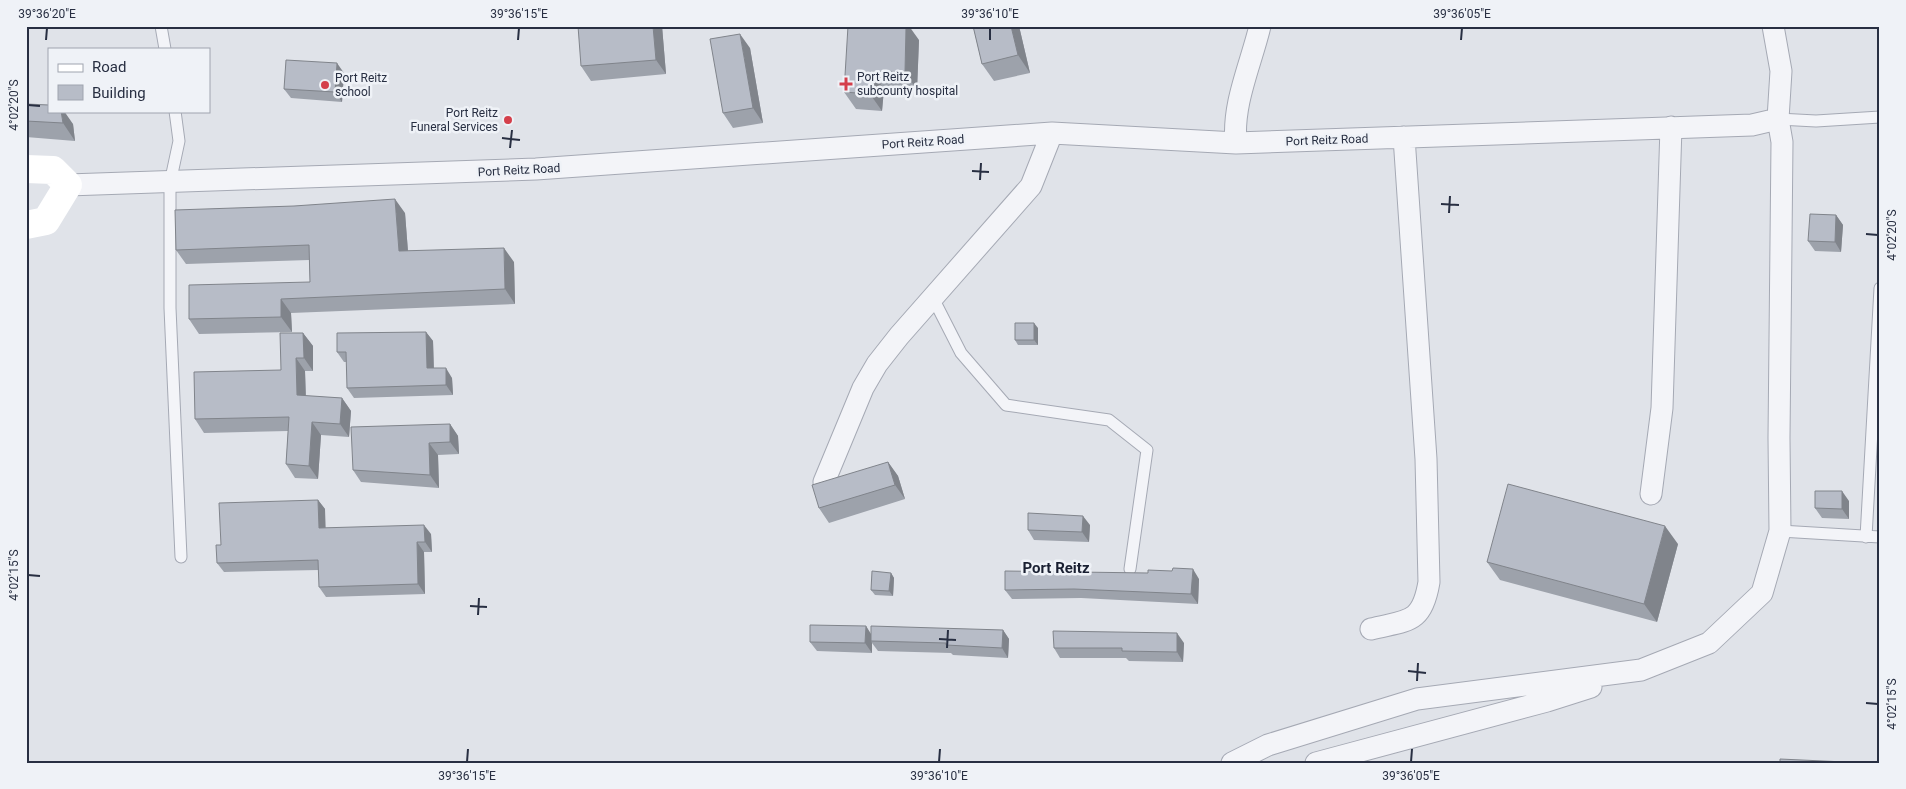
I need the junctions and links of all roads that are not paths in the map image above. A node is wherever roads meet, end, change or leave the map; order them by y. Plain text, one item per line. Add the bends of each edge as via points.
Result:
1 (161, 26) edge
2 (1260, 26) edge
3 (1773, 26) edge
4 (165, 48) edge
5 (175, 112) edge
6 (1880, 117) edge
7 (1778, 119) junction
8 (1671, 127) junction
9 (1052, 133) junction
10 (1404, 137) junction
11 (1236, 143) junction
12 (26, 169) edge
13 (170, 183) junction
14 (68, 185) junction
15 (26, 225) edge
16 (1880, 288) edge
17 (933, 298) junction
18 (824, 482) edge
19 (1651, 494) dead end
20 (1780, 531) junction
21 (1866, 537) junction
22 (1880, 537) edge
23 (181, 557) dead end
24 (1130, 569) dead end
25 (1371, 628) dead end
26 (1641, 670) junction
27 (1232, 763) edge
28 (1316, 763) edge

1 - 4 lane
2 - 11 street via 1238,109
3 - 7 street via 1781,71
5 - 13 lane via 179,141
6 - 7 lane via 1816,121
7 - 8 street, Port Reitz Road via 1752,125
7 - 20 street via 1782,142
8 - 10 street, Port Reitz Road
8 - 19 street via 1662,408
9 - 11 street, Port Reitz Road
9 - 13 street, Port Reitz Road via 536,169
9 - 17 street via 1031,186
10 - 11 street, Port Reitz Road
10 - 25 street via 1426,458 1429,582 1426,600 1419,614 1409,620
12 - 14 main road via 53,170
13 - 14 street, Port Reitz Road
13 - 23 lane via 170,308
14 - 15 main road via 46,221
16 - 21 lane
17 - 18 street via 877,364 863,388
17 - 24 lane via 961,353 1006,404 1109,420 1147,450
20 - 21 lane
20 - 26 street via 1762,593 1709,643
21 - 22 lane
26 - 27 street via 1417,699 1268,745
26 - 28 street via 1546,701

